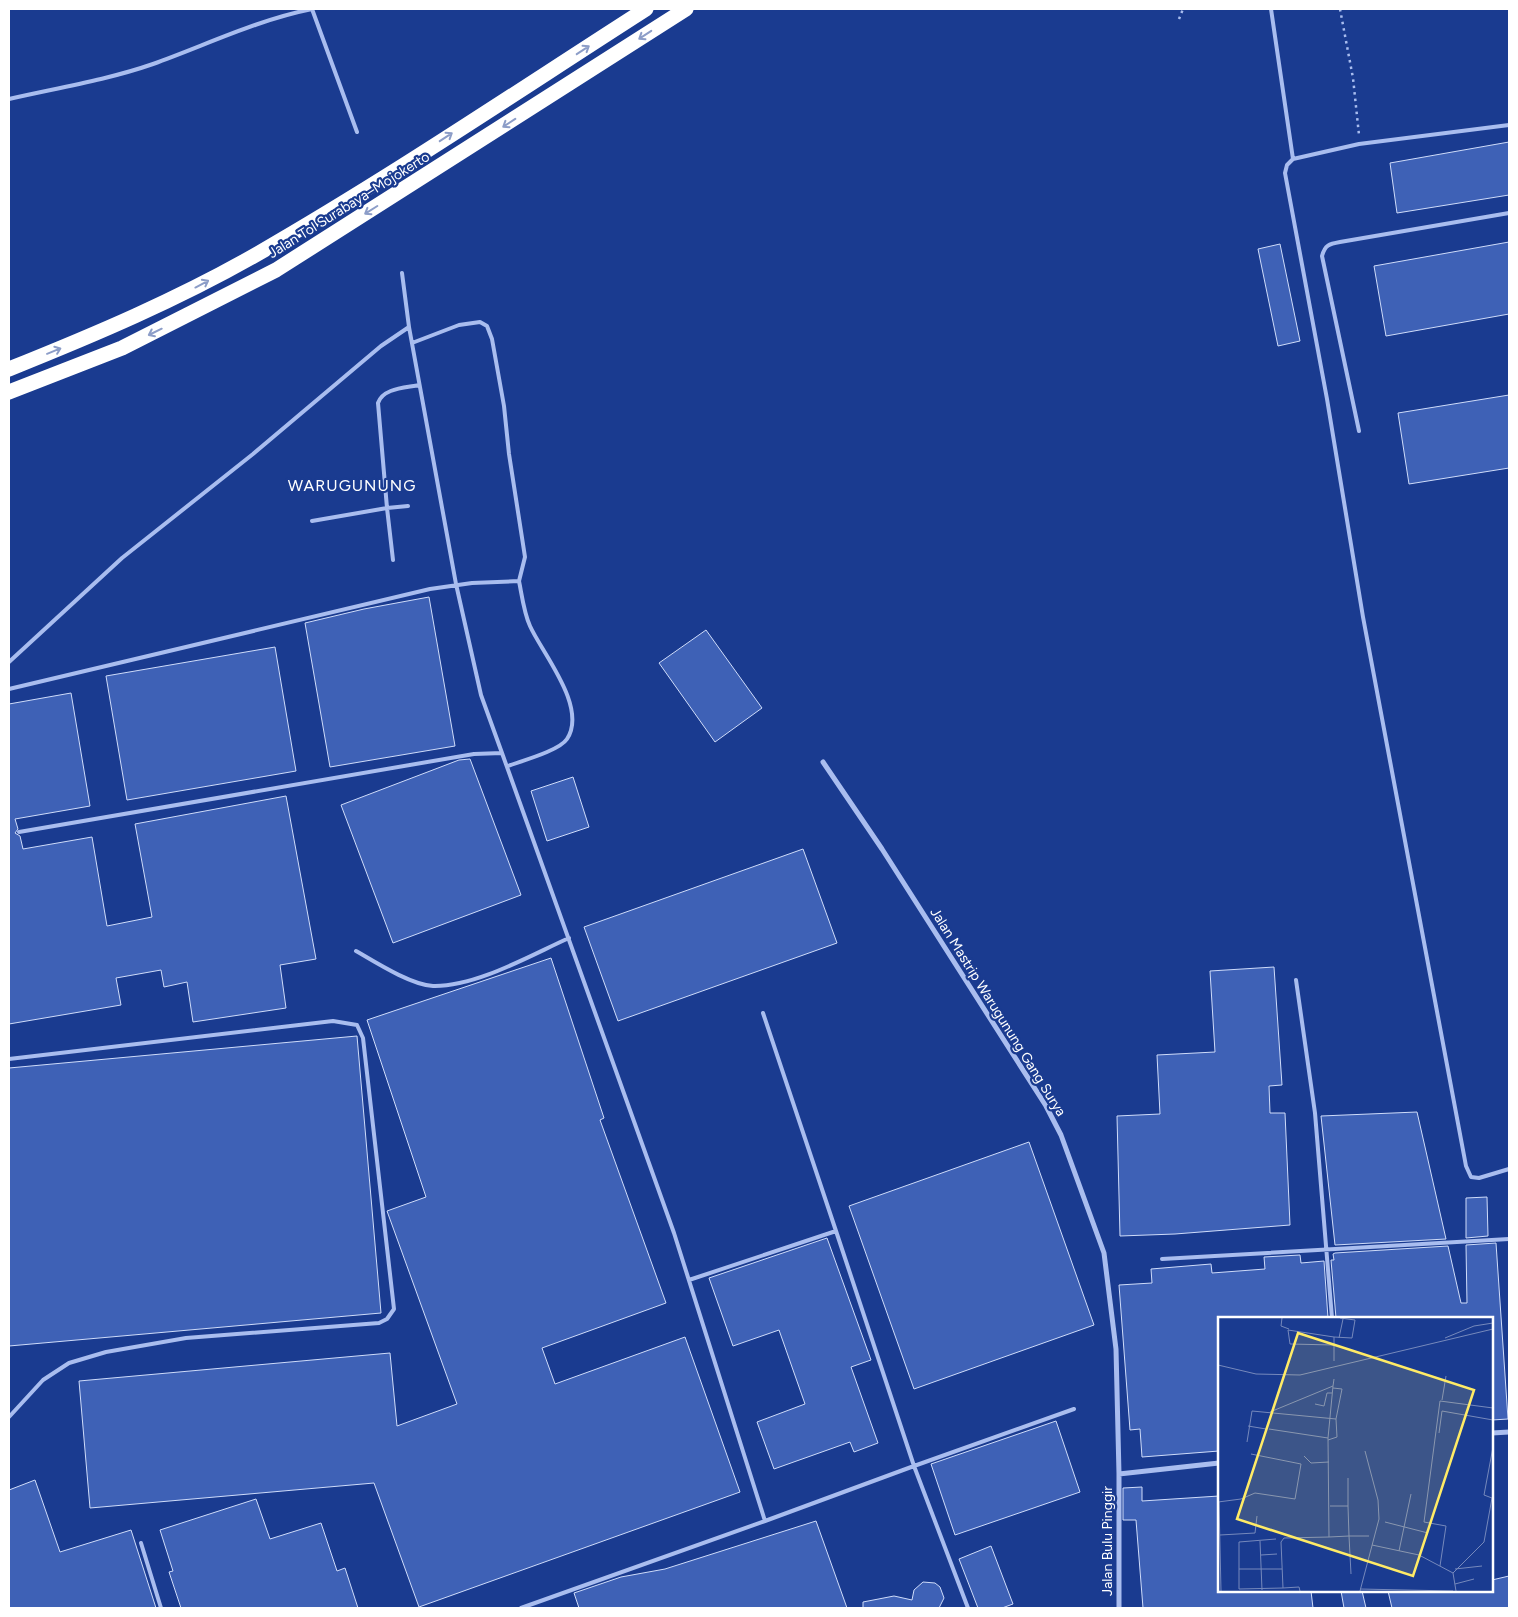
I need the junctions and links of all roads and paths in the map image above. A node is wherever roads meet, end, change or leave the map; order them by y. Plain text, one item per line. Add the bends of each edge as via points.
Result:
1 (312, 9) edge
2 (646, 9) edge
3 (686, 9) edge
4 (1183, 9) edge
5 (1270, 9) edge
6 (1340, 9) edge
7 (1179, 19) dead end
8 (9, 99) edge
9 (1509, 125) edge
10 (357, 132) dead end
11 (1359, 144) junction
12 (1293, 159) junction
13 (1509, 213) edge
14 (402, 273) dead end
15 (410, 327) junction
16 (412, 343) junction
17 (9, 369) edge
18 (419, 385) junction
19 (9, 392) edge
20 (1359, 431) dead end
21 (408, 506) dead end
22 (387, 508) junction
23 (312, 520) dead end
24 (393, 560) dead end
25 (519, 581) junction
26 (456, 584) junction
27 (9, 662) edge
28 (9, 689) edge
29 (502, 753) junction
30 (823, 762) dead end
31 (508, 766) junction
32 (19, 832) dead end
33 (569, 938) junction
34 (356, 951) dead end
35 (1296, 980) dead end
36 (762, 1013) dead end
37 (9, 1059) edge
38 (1509, 1169) edge
39 (836, 1231) junction
40 (1509, 1239) edge
41 (1326, 1248) junction
42 (1162, 1259) dead end
43 (689, 1280) junction
44 (1332, 1317) edge
45 (1074, 1409) dead end
46 (9, 1417) edge
47 (1509, 1432) edge
48 (1493, 1434) edge
49 (1218, 1463) edge
50 (914, 1466) junction
51 (1119, 1474) junction
52 (765, 1521) junction
53 (142, 1543) dead end
54 (161, 1608) edge
55 (522, 1608) edge
56 (968, 1608) edge
57 (1118, 1608) edge

1 - 8 lane via 225,35 154,64
1 - 10 lane
17 -> 2 highway, Jalan Tol Surabaya–Mojokerto via 118,326 259,253
3 -> 19 highway, Jalan Tol Surabaya–Mojokerto via 276,270 122,348
4 - 7 path
5 - 12 lane
6 - 11 path via 1353,78
9 - 11 lane
11 - 12 lane
12 - 38 lane via 1285,172 1328,398 1365,627 1466,1166 1470,1177 1479,1178
13 - 20 lane via 1340,242 1325,248 1322,256
14 - 15 lane
15 - 16 lane
15 - 27 lane via 381,346 122,558
16 - 18 lane
16 - 25 lane via 459,324 480,322 487,326 504,406 508,454 525,557
18 - 22 lane via 386,392 378,403
18 - 26 lane
21 - 22 lane
22 - 23 lane
22 - 24 lane
25 - 26 lane
25 - 31 lane via 529,624 557,669 568,696 572,721 567,739 555,748
26 - 28 lane
26 - 29 lane via 481,695
29 - 31 lane
29 - 32 lane via 474,754
30 - 51 street, Jalan Mastrip Warugunung Gang Surya via 1046,1106 1061,1135 1104,1253 1116,1349
31 - 33 lane
33 - 34 lane via 486,976 432,986 391,972
33 - 43 lane
35 - 41 lane via 1315,1112
36 - 39 lane
37 - 46 lane via 333,1021 357,1025 363,1038 394,1309 387,1319 379,1323 186,1338 106,1352 69,1363 43,1380
39 - 43 lane
39 - 50 lane
40 - 41 lane
41 - 42 lane
41 - 44 lane
43 - 52 lane
45 - 50 lane
47 - 48 street
49 - 51 street
50 - 52 lane
50 - 56 lane
51 - 57 street, Jalan Bulu Pinggir
52 - 55 lane
53 - 54 lane

